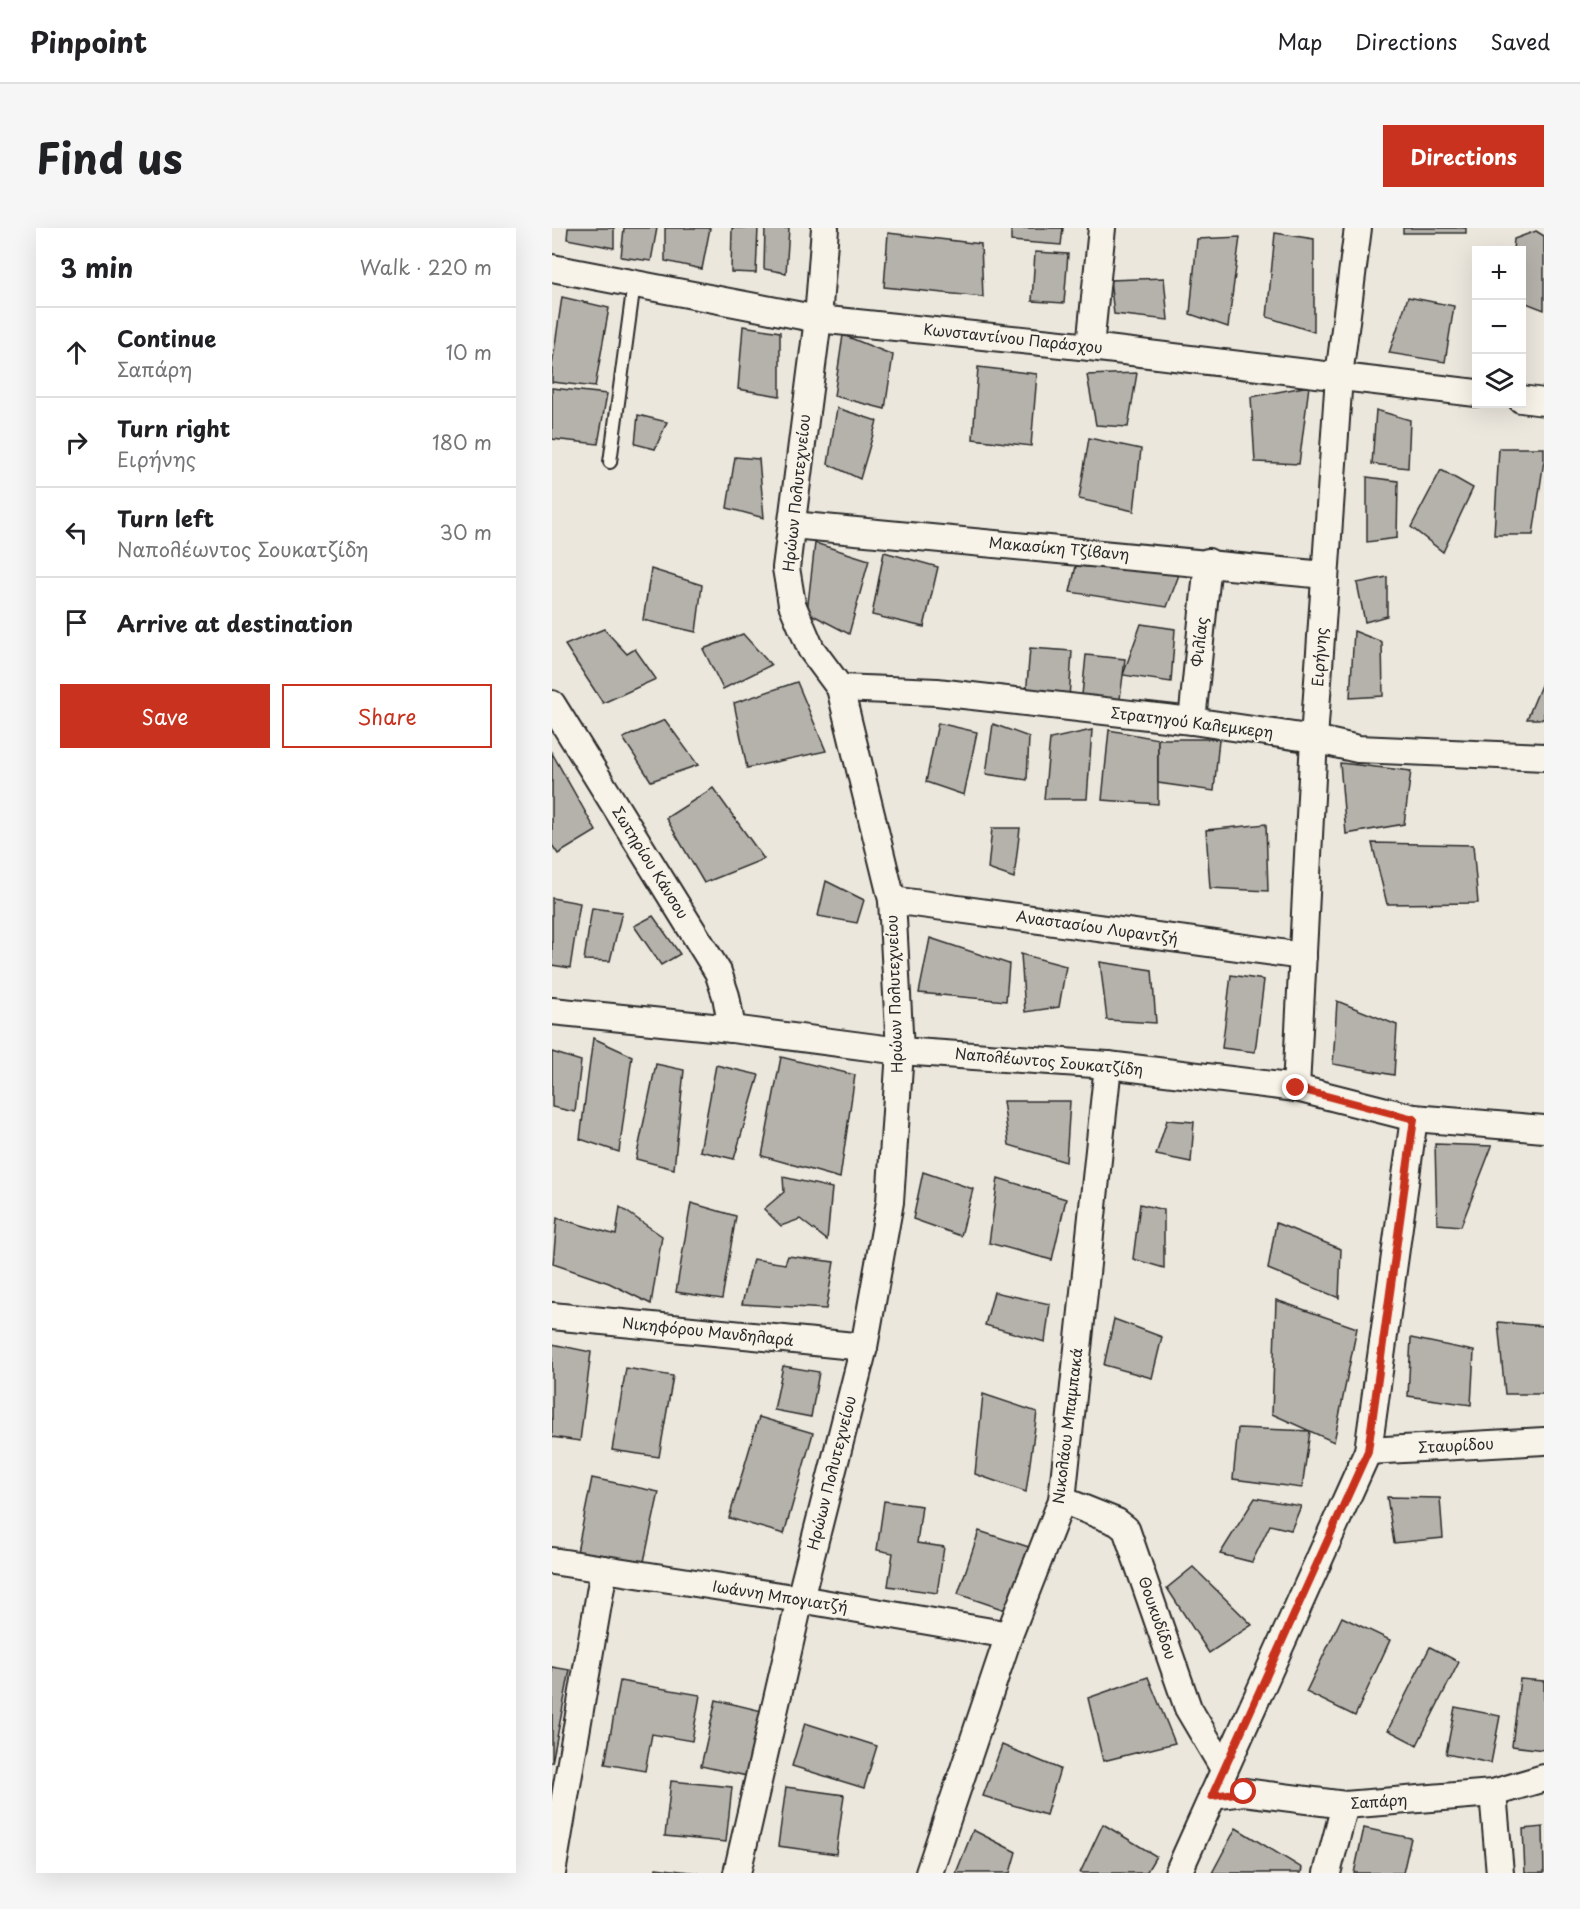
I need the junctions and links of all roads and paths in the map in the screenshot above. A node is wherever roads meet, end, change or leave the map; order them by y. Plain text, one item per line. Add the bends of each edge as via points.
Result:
1 (825, 228) edge
2 (1102, 228) edge
3 (1358, 228) edge
4 (552, 268) edge
5 (634, 284) junction
6 (818, 319) junction
7 (1090, 346) junction
8 (1339, 376) junction
9 (1472, 393) edge
10 (1526, 400) edge
11 (1544, 402) edge
12 (610, 462) dead end
13 (792, 525) junction
14 (1208, 562) junction
15 (1325, 574) junction
16 (840, 688) junction
17 (552, 704) edge
18 (1192, 721) junction
19 (1314, 739) junction
20 (1544, 757) edge
21 (892, 900) junction
22 (1303, 956) junction
23 (552, 1011) edge
24 (732, 1029) junction
25 (900, 1051) junction
26 (1108, 1065) junction
27 (1296, 1088) junction
28 (1414, 1119) junction
29 (1544, 1129) edge
30 (552, 1316) edge
31 (864, 1347) junction
32 (1544, 1441) edge
33 (1368, 1451) junction
34 (1062, 1500) junction
35 (552, 1561) edge
36 (604, 1569) junction
37 (800, 1599) junction
38 (1009, 1635) junction
39 (1224, 1769) junction
40 (1544, 1778) edge
41 (1493, 1793) junction
42 (1212, 1796) junction
43 (1345, 1805) junction
44 (552, 1873) edge
45 (737, 1873) edge
46 (929, 1873) edge
47 (1178, 1873) edge
48 (1327, 1873) edge
49 (1500, 1873) edge

1 - 6 street, Ηρώων Πολυτεχνείου
2 - 7 street
3 - 8 street, Ειρήνης
4 - 5 street, Κωνσταντίνου Παράσχου
5 - 6 street, Κωνσταντίνου Παράσχου
5 - 12 lane
6 - 7 street, Κωνσταντίνου Παράσχου
6 - 13 street, Ηρώων Πολυτεχνείου
7 - 8 street, Κωνσταντίνου Παράσχου
8 - 9 street, Κωνσταντίνου Παράσχου
8 - 15 street, Ειρήνης
10 - 11 street
13 - 14 street, Μακασίκη Τζίβανη
13 - 16 street, Ηρώων Πολυτεχνείου via 786,568 792,604 811,649
14 - 15 street, Μακασίκη Τζίβανη
14 - 18 street, Φιλίας
15 - 19 street, Ειρήνης
16 - 18 street, Στρατηγού Καλεμκερη via 937,692
16 - 21 street, Ηρώων Πολυτεχνείου
17 - 24 street, Σωτηρίου Κάνσου via 718,972
18 - 19 street, Στρατηγού Καλεμκερη
19 - 20 street, Στρατηγού Καλεμκερη via 1358,749
19 - 22 street, Ειρήνης
21 - 22 street, Αναστασίου Λυραντζή
21 - 25 street, Ηρώων Πολυτεχνείου
22 - 27 street, Ειρήνης
23 - 24 street, Ναπολέωντος Σουκατζίδη
24 - 25 street, Ναπολέωντος Σουκατζίδη
25 - 26 street, Ναπολέωντος Σουκατζίδη
25 - 31 street, Ηρώων Πολυτεχνείου via 890,1202
26 - 27 street, Ναπολέωντος Σουκατζίδη
26 - 34 street, Νικολάου Μπαμπακά
27 - 28 street, Ναπολέωντος Σουκατζίδη
28 - 29 street, Ναπολέωντος Σουκατζίδη
28 - 33 street
30 - 31 street, Νικηφόρου Μανδηλαρά
31 - 37 street, Ηρώων Πολυτεχνείου
32 - 33 street, Σταυρίδου
33 - 39 street
34 - 38 street, Νικολάου Μπαμπακά
34 - 39 street, Θουκυδίδου via 1126,1529 1188,1708
35 - 36 street, Ιωάννη Μπογιατζή
36 - 37 street, Ιωάννη Μπογιατζή
36 - 44 street
37 - 38 street, Ιωάννη Μπογιατζή
37 - 45 street, Ηρώων Πολυτεχνείου
38 - 46 street, Νικολάου Μπαμπακά
39 - 42 street
40 - 41 street, Σαπάρη
41 - 43 street, Σαπάρη
41 - 49 street
42 - 43 street, Σαπάρη via 1244,1792
42 - 47 street
43 - 48 street

